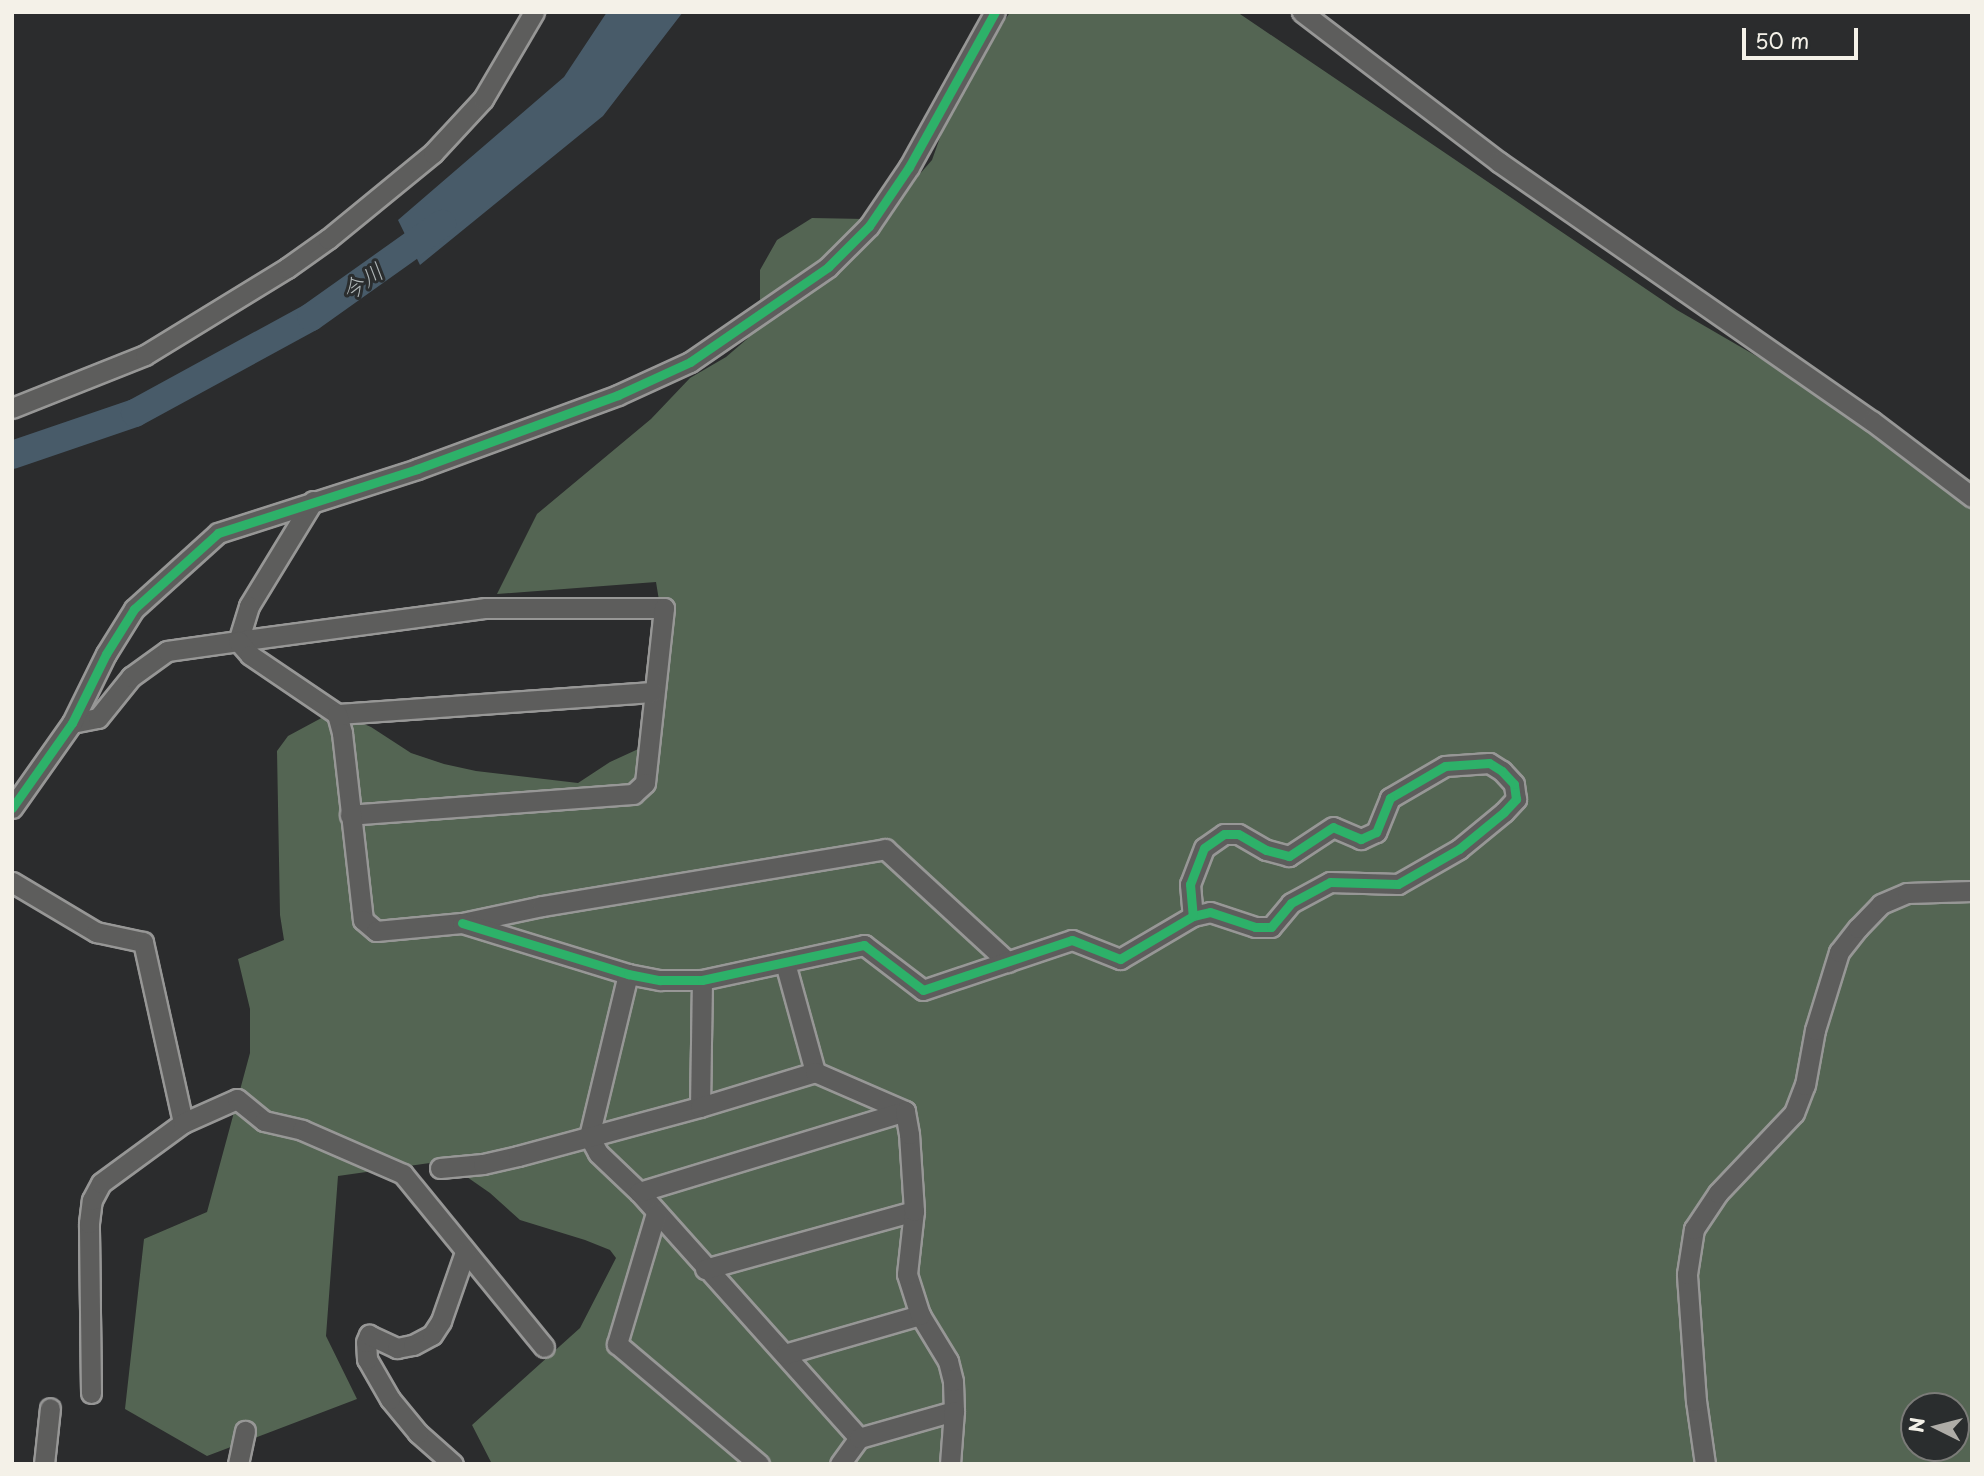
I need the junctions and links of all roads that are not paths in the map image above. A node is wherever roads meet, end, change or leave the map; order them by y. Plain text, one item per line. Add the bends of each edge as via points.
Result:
1 (534, 12) edge
2 (995, 12) edge
3 (1302, 12) edge
4 (12, 408) edge
5 (1972, 497) edge
6 (313, 501) junction
7 (238, 641) junction
8 (653, 692) junction
9 (337, 714) junction
10 (72, 723) junction
11 (12, 808) edge
12 (350, 815) junction
13 (12, 882) edge
14 (1972, 891) edge
15 (1193, 916) junction
16 (462, 923) junction
17 (1007, 962) junction
18 (785, 963) junction
19 (628, 974) junction
20 (702, 980) junction
21 (815, 1072) junction
22 (700, 1108) junction
23 (905, 1111) junction
24 (183, 1123) junction
25 (589, 1136) junction
26 (440, 1168) dead end
27 (639, 1192) junction
28 (914, 1211) junction
29 (656, 1213) junction
30 (465, 1252) junction
31 (705, 1269) junction
32 (920, 1315) junction
33 (544, 1347) dead end
34 (785, 1354) junction
35 (91, 1392) dead end
36 (50, 1408) dead end
37 (954, 1411) junction
38 (245, 1431) dead end
39 (859, 1438) junction
40 (44, 1464) edge
41 (238, 1464) edge
42 (453, 1464) edge
43 (759, 1464) edge
44 (840, 1464) edge
45 (856, 1464) edge
46 (950, 1464) edge
47 (1705, 1464) edge

1 - 4 street via 483,99 433,153 328,239 145,355
2 - 6 street via 909,167 869,226 828,267 690,362 618,395 417,470
3 - 5 street via 1499,162 1872,421
6 - 7 street via 249,606
6 - 10 street via 219,533 134,609
7 - 8 street via 486,607 664,608
7 - 9 street via 250,655
7 - 10 street via 167,651 131,677 98,718
8 - 9 street
8 - 12 street via 645,783 633,794
9 - 12 street
10 - 11 street
12 - 16 street via 363,920 376,931
13 - 24 street via 96,932 143,942
14 - 47 street via 1907,893 1881,904 1839,951 1794,1113 1718,1193 1694,1229 1687,1274
15 - 15 street via 1210,912 1255,927 1271,927 1291,903 1330,881 1398,884 1458,849 1504,812 1516,799 1514,784 1489,763 1445,766 1390,798 1376,832 1361,839 1333,827 1289,856 1266,850 1238,834 1224,834 1204,848 1190,884
15 - 17 street via 1120,959 1072,940
16 - 17 street via 885,849
16 - 19 street
17 - 18 street via 923,990 864,946
18 - 20 street
18 - 21 street
19 - 20 street
19 - 25 street
20 - 22 street
21 - 22 street
21 - 23 street
22 - 25 street
23 - 27 street
23 - 28 street
24 - 30 street via 237,1099 264,1121 302,1130 403,1174
24 - 35 street via 101,1183 92,1200
25 - 26 street via 483,1164
25 - 27 street via 598,1153
27 - 29 street
28 - 31 street
28 - 32 street via 907,1274
29 - 31 street
29 - 43 street via 617,1344
30 - 33 street
30 - 42 street via 432,1335 397,1348 369,1335 366,1342 368,1359 390,1399 418,1433
31 - 34 street
32 - 34 street
32 - 37 street via 948,1362
34 - 39 street
36 - 40 street
37 - 39 street
37 - 46 street
38 - 41 street
39 - 44 street
39 - 45 street

